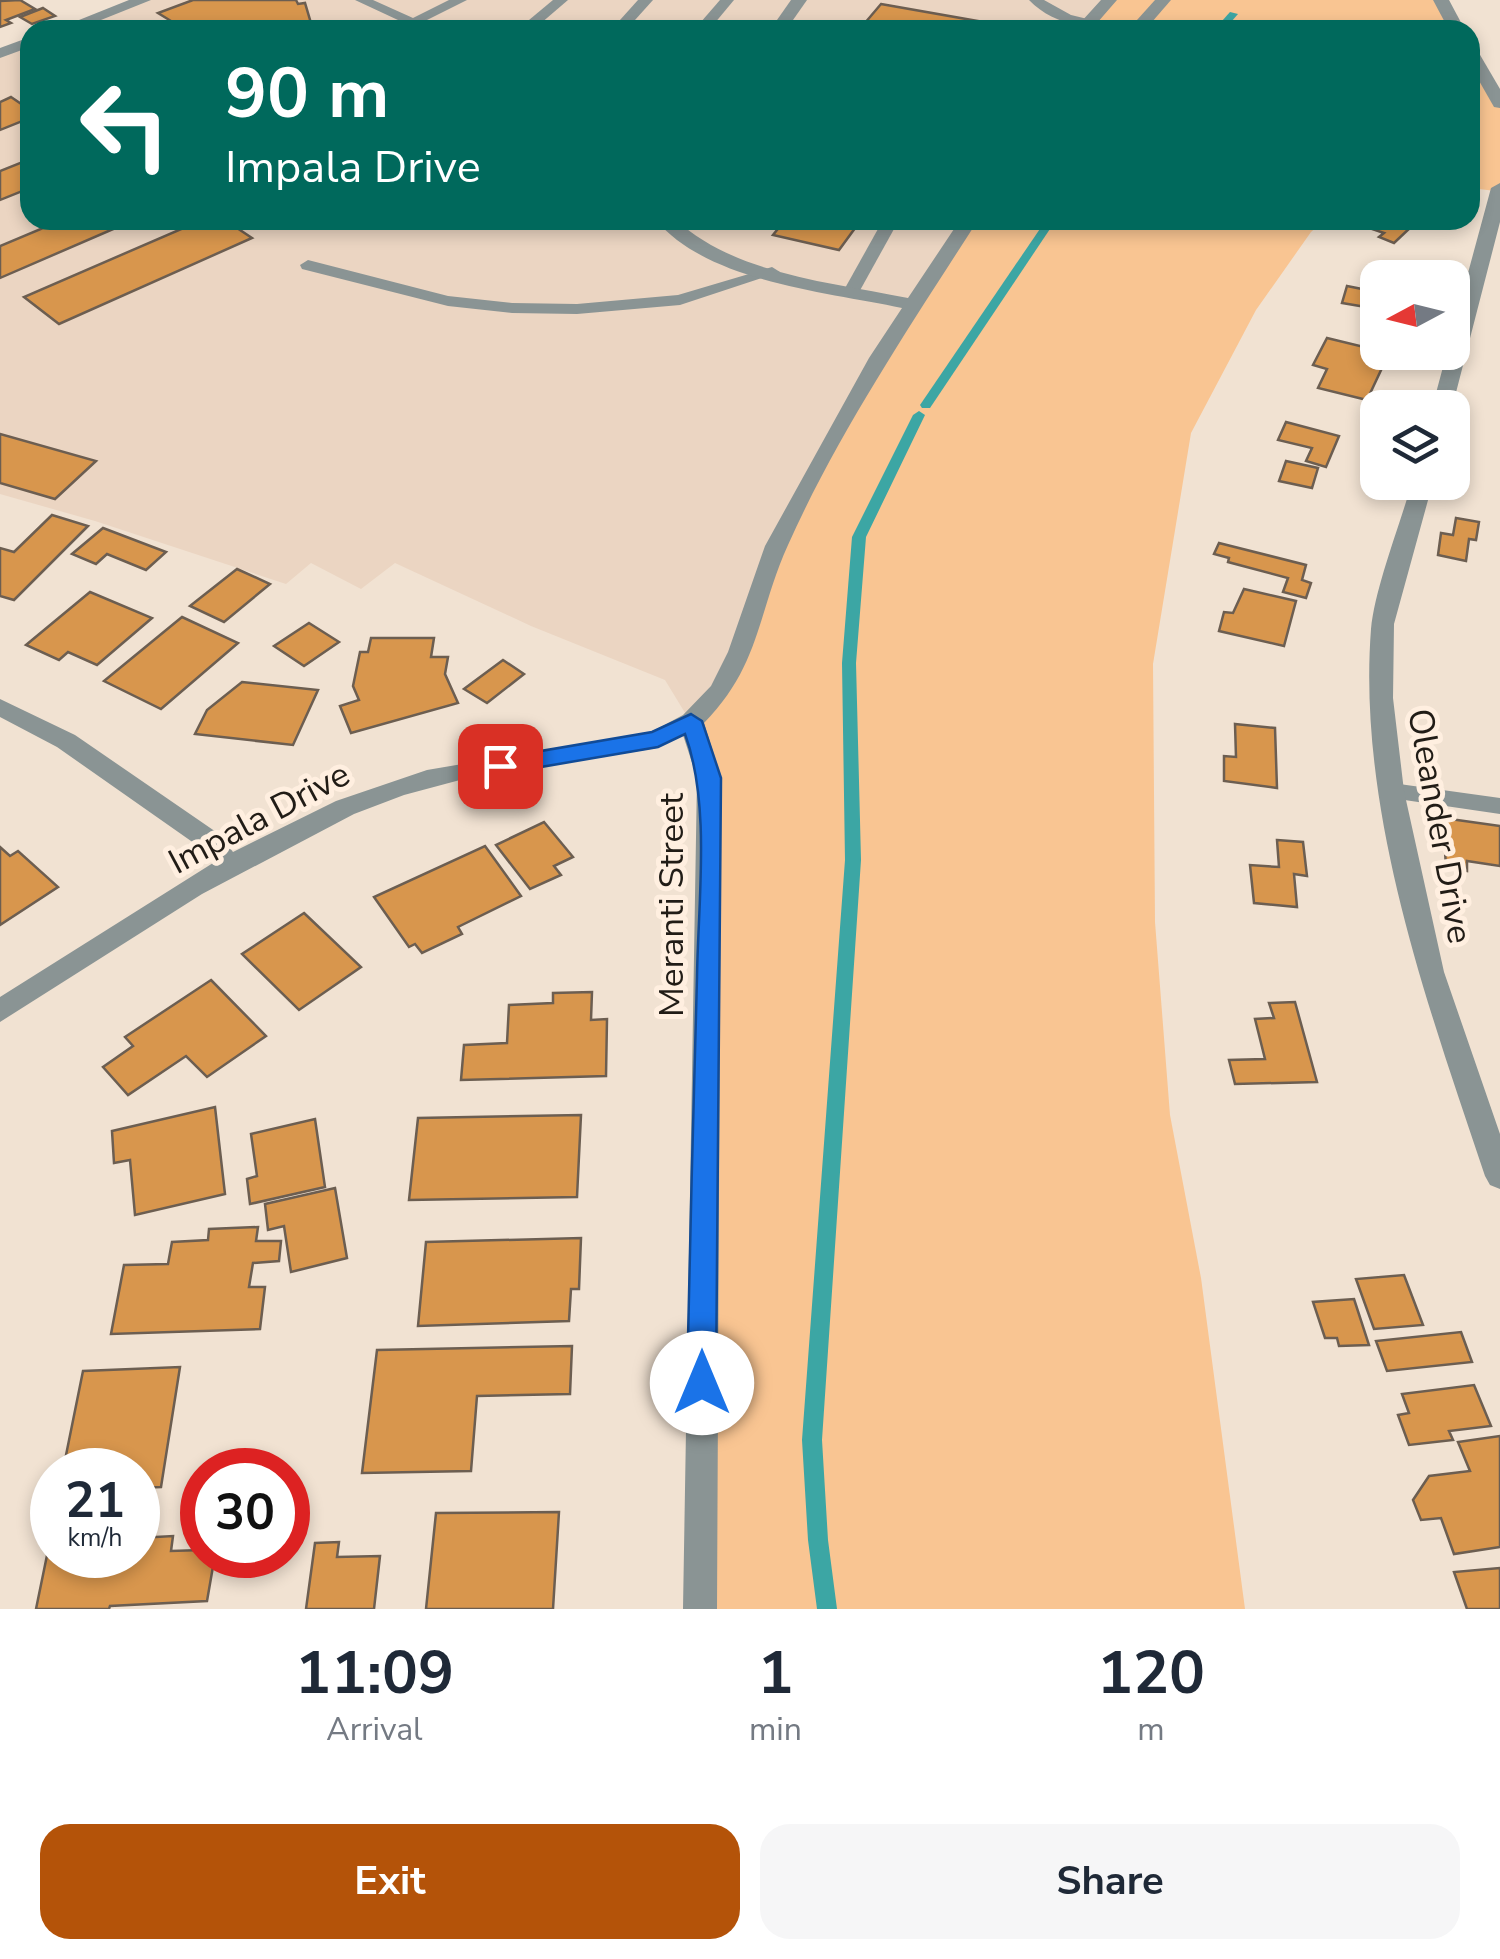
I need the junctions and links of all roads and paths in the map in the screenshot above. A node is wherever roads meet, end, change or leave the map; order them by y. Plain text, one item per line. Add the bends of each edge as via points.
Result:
1 (143, 0) edge
2 (362, 0) edge
3 (460, 0) edge
4 (561, 0) edge
5 (646, 0) edge
6 (727, 0) edge
7 (1036, 0) edge
8 (1109, 0) edge
9 (1163, 0) edge
10 (89, 20) edge
11 (406, 20) edge
12 (419, 20) edge
13 (536, 20) edge
14 (627, 20) edge
15 (709, 20) edge
16 (1070, 20) edge
17 (1094, 20) edge
18 (1145, 20) edge
19 (1480, 69) edge
20 (1500, 103) edge
21 (1500, 188) edge
22 (676, 230) edge
23 (885, 230) edge
24 (963, 230) edge
25 (308, 266) dead end
26 (772, 272) junction
27 (852, 290) junction
28 (914, 305) junction
29 (1447, 390) edge
30 (1418, 500) edge
31 (0, 708) edge
32 (691, 721) junction
33 (1392, 790) junction
34 (1500, 806) edge
35 (230, 866) junction
36 (0, 1011) edge
37 (1500, 1176) edge
38 (700, 1609) edge

1 - 10 street
2 - 11 lane
3 - 12 lane
4 - 13 lane
5 - 14 lane
6 - 15 lane
7 - 16 lane
8 - 17 street
9 - 18 street
19 - 20 street
21 - 29 street
22 - 26 street via 696,248
23 - 27 lane
24 - 28 street
25 - 26 lane via 448,300 577,310 680,300
26 - 27 street
27 - 28 street
28 - 32 street via 776,546 721,691
30 - 33 street, Oleander Drive via 1383,624 1381,698
31 - 35 street via 66,740 210,841
32 - 35 street, Impala Drive via 658,739 399,787 315,820
32 - 38 street, Meranti Street via 710,778
33 - 34 lane
33 - 37 street, Oleander Drive via 1430,972
35 - 36 street, Impala Drive

